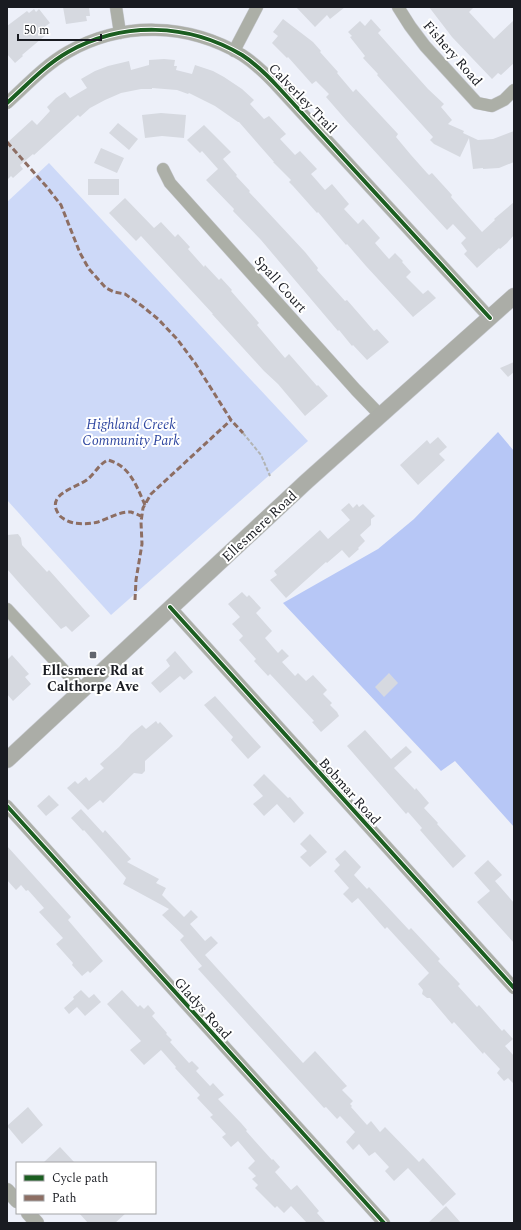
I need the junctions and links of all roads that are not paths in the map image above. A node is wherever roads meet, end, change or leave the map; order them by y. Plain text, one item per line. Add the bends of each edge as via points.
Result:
1 (116, 7) edge
2 (257, 7) edge
3 (398, 7) edge
4 (120, 33) junction
5 (234, 51) junction
6 (514, 90) edge
7 (7, 103) edge
8 (164, 169) dead end
9 (514, 296) edge
10 (490, 318) junction
11 (381, 416) junction
12 (170, 608) junction
13 (7, 609) edge
14 (82, 690) junction
15 (7, 760) edge
16 (7, 806) edge
17 (514, 988) edge
18 (7, 1190) edge
19 (16, 1200) edge
20 (29, 1214) edge
21 (37, 1223) edge
22 (384, 1223) edge

1 - 4 street
2 - 5 street
3 - 6 street, Fishery Road via 425,46 477,103 492,106 504,100
4 - 5 street, Calverley Trail via 163,30 212,41
4 - 7 street, Calverley Trail via 106,36 67,53 50,64
5 - 10 street, Calverley Trail via 254,64 279,88
8 - 11 street, Spall Court via 170,182
9 - 10 main road, Ellesmere Road
10 - 11 main road, Ellesmere Road
11 - 12 main road, Ellesmere Road
12 - 14 main road, Ellesmere Road
12 - 17 street, Bobmar Road
13 - 14 street
14 - 15 main road, Ellesmere Road
16 - 22 street, Gladys Road
18 - 19 street
20 - 21 street

